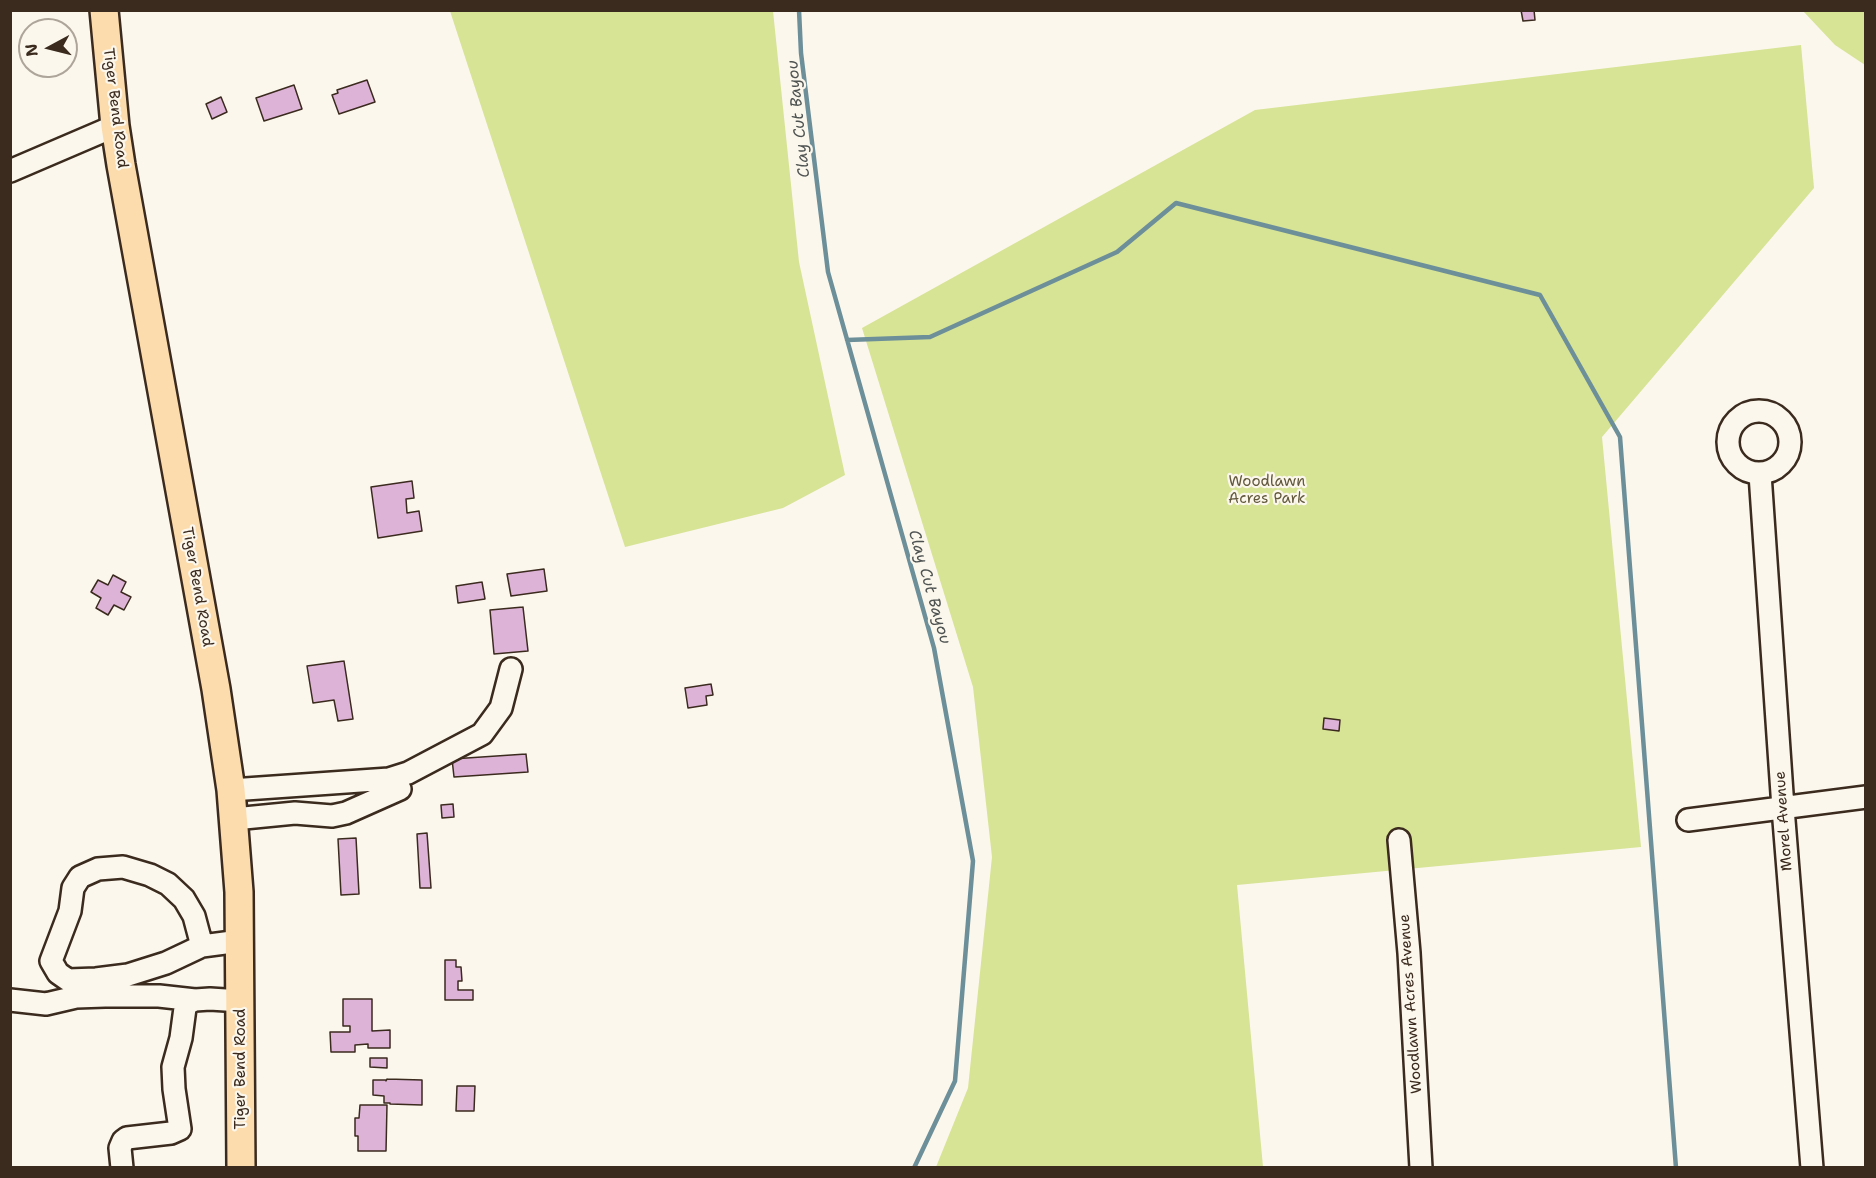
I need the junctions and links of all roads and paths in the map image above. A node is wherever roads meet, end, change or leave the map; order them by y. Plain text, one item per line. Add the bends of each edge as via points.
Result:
1 (104, 10) edge
2 (115, 126) junction
3 (10, 171) edge
4 (1760, 474) dead end
5 (511, 669) dead end
6 (231, 789) junction
7 (400, 789) dead end
8 (1866, 796) edge
9 (1783, 808) junction
10 (234, 819) junction
11 (1688, 820) dead end
12 (1399, 840) dead end
13 (240, 941) junction
14 (202, 946) junction
15 (10, 1000) edge
16 (195, 1000) junction
17 (241, 1001) junction
18 (122, 1167) edge
19 (241, 1167) edge
20 (1421, 1167) edge
21 (1812, 1167) edge

1 - 2 main road, Tiger Bend Road
2 - 3 street
2 - 6 main road, Tiger Bend Road
4 - 9 street, Morel Avenue
5 - 6 street via 501,708 482,735 408,774 389,779
6 - 10 main road, Tiger Bend Road
7 - 10 street via 332,816 295,813
8 - 9 street
9 - 11 street
9 - 21 street, Morel Avenue
10 - 13 main road, Tiger Bend Road
12 - 20 street, Woodlawn Acres Avenue
13 - 14 street
13 - 17 main road, Tiger Bend Road
14 - 14 street via 128,975 96,979 68,980 51,961 70,911 73,888 80,878 98,869 123,867 168,884 194,916
15 - 16 street via 46,1004 76,997 159,996
16 - 17 street
16 - 18 street via 185,1008 173,1066 180,1129 123,1141
17 - 19 main road, Tiger Bend Road

